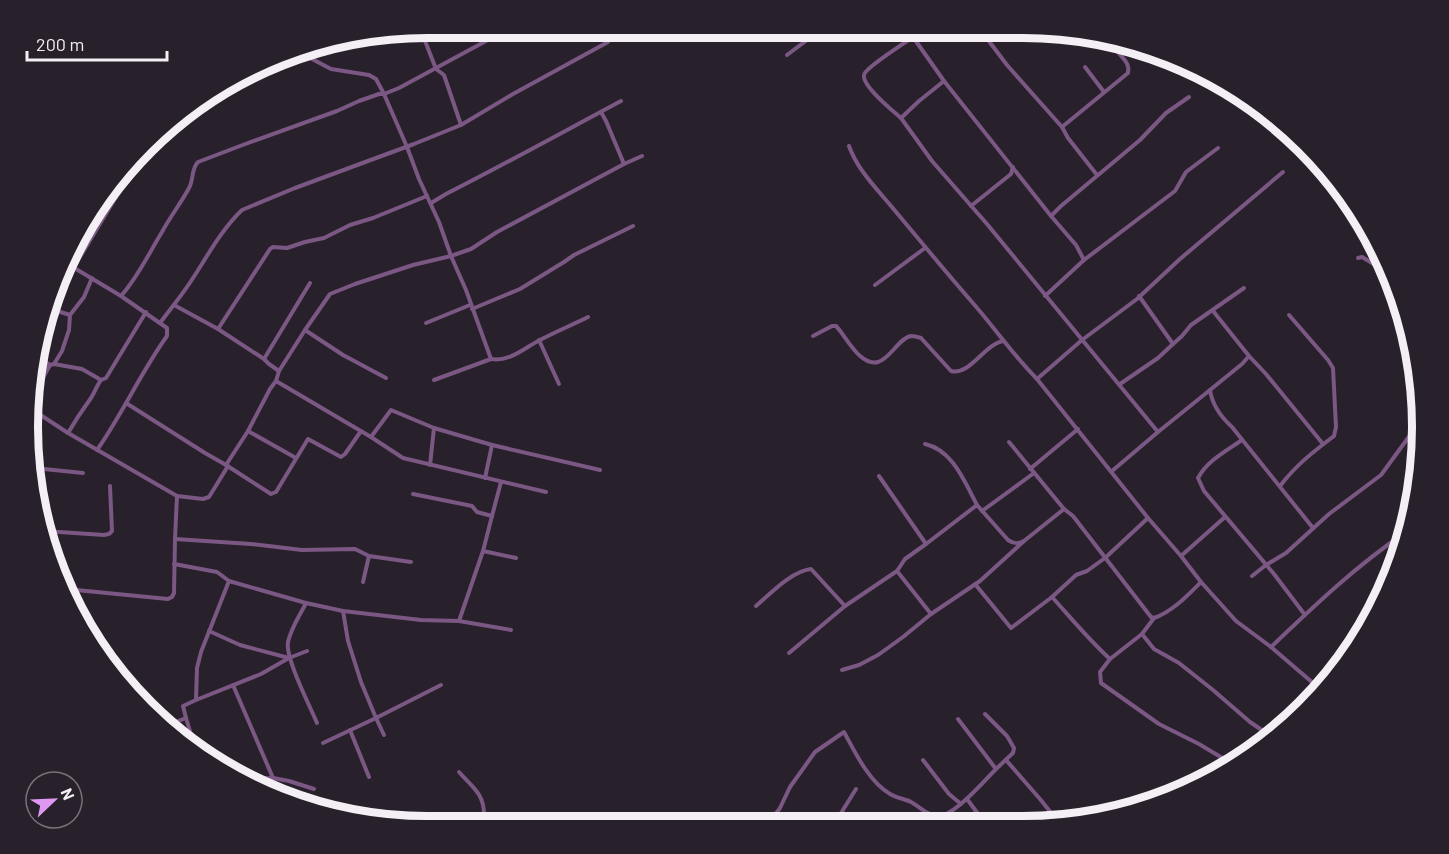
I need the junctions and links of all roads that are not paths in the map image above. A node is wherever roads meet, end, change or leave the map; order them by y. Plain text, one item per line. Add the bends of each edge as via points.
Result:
1 (424, 38) edge
2 (492, 38) edge
3 (810, 38) edge
4 (910, 38) edge
5 (914, 38) edge
6 (987, 38) edge
7 (608, 42) dead end
8 (1114, 49) edge
9 (788, 55) dead end
10 (307, 56) edge
11 (1085, 67) dead end
12 (436, 69) junction
13 (944, 81) junction
14 (1104, 92) junction
15 (384, 94) junction
16 (1189, 97) dead end
17 (621, 101) dead end
18 (601, 112) junction
19 (901, 118) junction
20 (461, 125) junction
21 (1062, 127) junction
22 (849, 146) dead end
23 (407, 147) junction
24 (1218, 148) dead end
25 (642, 156) dead end
26 (624, 164) junction
27 (1013, 166) junction
28 (1283, 172) dead end
29 (1097, 175) junction
30 (114, 195) edge
31 (428, 196) junction
32 (431, 203) junction
33 (971, 206) junction
34 (1051, 216) junction
35 (633, 226) dead end
36 (926, 248) junction
37 (451, 256) junction
38 (1358, 258) dead end
39 (1084, 260) junction
40 (1376, 265) edge
41 (74, 267) joint
42 (92, 278) junction
43 (309, 283) dead end
44 (875, 285) dead end
45 (1244, 288) dead end
46 (122, 296) junction
47 (1045, 296) junction
48 (1139, 296) junction
49 (174, 305) junction
50 (471, 307) junction
51 (56, 310) edge
52 (1213, 311) junction
53 (146, 312) junction
54 (70, 315) junction
55 (1289, 315) dead end
56 (588, 317) dead end
57 (160, 323) junction
58 (426, 323) dead end
59 (218, 329) junction
60 (305, 330) junction
61 (813, 336) dead end
62 (539, 340) junction
63 (1082, 340) junction
64 (1004, 341) junction
65 (1173, 344) junction
66 (1249, 356) junction
67 (491, 358) junction
68 (44, 359) edge
69 (264, 359) junction
70 (52, 364) junction
71 (279, 371) junction
72 (386, 378) dead end
73 (1037, 379) junction
74 (101, 380) junction
75 (434, 380) dead end
76 (276, 381) junction
77 (40, 383) edge
78 (559, 384) dead end
79 (1120, 384) junction
80 (1210, 390) junction
81 (126, 403) junction
82 (38, 413) edge
83 (434, 428) junction
84 (1078, 429) junction
85 (248, 431) junction
86 (361, 431) junction
87 (1158, 432) junction
88 (68, 433) junction
89 (1412, 433) edge
90 (371, 437) junction
91 (1242, 440) junction
92 (1009, 442) dead end
93 (925, 444) dead end
94 (1323, 444) junction
95 (492, 445) junction
96 (97, 450) junction
97 (296, 458) junction
98 (227, 465) junction
99 (430, 465) junction
100 (40, 469) edge
101 (1030, 469) junction
102 (600, 470) dead end
103 (1112, 471) junction
104 (83, 473) dead end
105 (1034, 473) junction
106 (879, 477) dead end
107 (485, 478) junction
108 (501, 482) junction
109 (110, 486) dead end
110 (1280, 486) junction
111 (546, 492) dead end
112 (413, 494) dead end
113 (177, 496) junction
114 (977, 505) junction
115 (1064, 509) junction
116 (982, 511) junction
117 (492, 516) junction
118 (1225, 517) junction
119 (1148, 518) junction
120 (1313, 528) junction
121 (52, 532) edge
122 (175, 539) junction
123 (1395, 539) edge
124 (1024, 541) junction
125 (926, 544) junction
126 (483, 551) junction
127 (369, 556) junction
128 (1181, 556) junction
129 (516, 558) dead end
130 (1105, 558) junction
131 (411, 562) dead end
132 (174, 564) junction
133 (1266, 565) junction
134 (897, 571) junction
135 (1252, 576) dead end
136 (229, 581) junction
137 (363, 582) dead end
138 (1202, 582) junction
139 (974, 584) junction
140 (74, 590) edge
141 (1052, 597) junction
142 (306, 603) junction
143 (756, 606) dead end
144 (845, 606) junction
145 (344, 611) junction
146 (931, 614) junction
147 (1305, 615) junction
148 (1154, 618) junction
149 (459, 621) junction
150 (511, 630) dead end
151 (209, 631) junction
152 (1142, 634) junction
153 (1271, 647) junction
154 (307, 651) dead end
155 (789, 653) dead end
156 (289, 658) junction
157 (1110, 659) junction
158 (842, 670) dead end
159 (233, 684) junction
160 (1315, 684) edge
161 (441, 685) dead end
162 (196, 700) junction
163 (985, 714) dead end
164 (186, 718) junction
165 (376, 718) junction
166 (958, 719) dead end
167 (174, 723) edge
168 (317, 723) dead end
169 (350, 730) junction
170 (1264, 732) edge
171 (384, 735) dead end
172 (192, 737) edge
173 (323, 742) dead end
174 (1225, 759) edge
175 (923, 760) dead end
176 (1006, 760) junction
177 (996, 768) junction
178 (459, 772) dead end
179 (369, 777) dead end
180 (273, 778) junction
181 (260, 779) edge
182 (314, 789) dead end
183 (856, 789) dead end
184 (967, 799) junction
185 (961, 804) junction
186 (1053, 815) edge
187 (483, 816) edge
188 (774, 816) edge
189 (839, 816) edge
190 (935, 816) edge
191 (935, 816) edge
192 (980, 816) edge

1 - 12 street
2 - 12 street
3 - 9 street
4 - 19 street via 864,76 874,94
5 - 13 street
6 - 21 street
7 - 20 street
8 - 14 street via 1127,63 1128,73
10 - 15 street via 331,69 373,76
11 - 14 street
12 - 15 street
12 - 20 street via 444,75
13 - 19 street
13 - 27 street
14 - 21 street
15 - 23 street
15 - 46 street via 198,162 188,190
16 - 29 street
17 - 18 street
18 - 26 street
18 - 32 street
19 - 33 street
20 - 23 street
21 - 29 street
22 - 36 street via 876,187
23 - 31 street
23 - 49 street via 242,210
24 - 39 street via 1186,172 1175,191
25 - 26 street
26 - 37 street via 471,249
27 - 33 street via 1011,174
27 - 34 street
28 - 48 street
29 - 34 street
30 - 41 street
31 - 32 street
31 - 59 street via 324,237 287,248 273,247
32 - 37 street
33 - 47 street
34 - 39 street
35 - 50 street via 574,255 520,289
36 - 44 street
36 - 64 street
37 - 50 street
37 - 60 street via 330,294
38 - 40 street
39 - 47 street
41 - 42 street
42 - 46 street
42 - 54 street
43 - 69 street
45 - 52 street
46 - 53 street
47 - 63 street
48 - 63 street
48 - 65 street
49 - 57 street
49 - 59 street
50 - 58 street
50 - 67 street
51 - 54 street
52 - 65 street via 1191,325
52 - 66 street
53 - 57 street
53 - 74 street via 106,378
54 - 70 street via 62,351
55 - 94 street via 1333,368 1336,427 1334,436
56 - 62 street
57 - 81 street via 167,328 167,336
59 - 69 street
60 - 71 street
60 - 72 street
61 - 64 street via 836,326 855,351 876,362 905,339 915,336 954,372
62 - 67 street via 513,356
62 - 78 street
63 - 73 street
63 - 79 street
64 - 73 street
65 - 79 street
66 - 80 street
66 - 94 street
67 - 75 street
68 - 70 street
69 - 71 street
70 - 74 street via 82,369
70 - 77 street
71 - 76 street
73 - 84 street
74 - 88 street
76 - 85 street
76 - 86 street
79 - 87 street
80 - 87 street
80 - 91 street via 1212,402
81 - 96 street
81 - 98 street
82 - 88 street
83 - 90 street via 391,410
83 - 95 street
83 - 99 street
84 - 101 street
84 - 103 street
85 - 97 street
85 - 98 street
86 - 90 street
86 - 97 street via 343,456 308,439
87 - 103 street
88 - 96 street
89 - 120 street via 1382,475
90 - 99 street via 403,458
91 - 110 street
91 - 118 street via 1212,460 1198,478
92 - 101 street
93 - 114 street via 932,445 954,464
94 - 110 street via 1292,470
95 - 102 street
95 - 107 street
96 - 113 street
97 - 98 street via 273,494
98 - 113 street via 209,496
99 - 107 street
100 - 104 street
101 - 105 street
103 - 119 street
105 - 115 street
105 - 116 street
106 - 125 street
107 - 108 street
108 - 111 street
108 - 117 street
109 - 121 street via 109,534
110 - 120 street
112 - 117 street via 472,506 477,512
113 - 122 street
114 - 116 street
114 - 125 street
115 - 124 street
115 - 130 street
116 - 124 street via 1008,540
117 - 126 street
118 - 128 street
118 - 133 street
119 - 128 street
119 - 130 street
120 - 133 street
122 - 127 street via 302,550 355,549
122 - 132 street
123 - 147 street
124 - 139 street
125 - 134 street via 905,559
126 - 129 street
126 - 149 street
127 - 131 street
127 - 137 street
128 - 138 street
130 - 141 street via 1076,575
130 - 148 street
132 - 136 street via 217,572
132 - 140 street via 172,597
133 - 135 street
133 - 147 street
134 - 144 street
134 - 146 street
136 - 142 street
136 - 151 street
138 - 148 street
138 - 153 street via 1236,621
139 - 141 street via 1011,628
139 - 146 street
141 - 157 street
142 - 145 street
142 - 156 street via 287,644
143 - 144 street via 791,577 811,569
144 - 155 street
145 - 149 street
145 - 165 street via 348,641
146 - 158 street via 878,655
147 - 153 street
148 - 152 street
149 - 150 street
151 - 156 street via 240,645
151 - 162 street via 197,668
152 - 157 street
152 - 170 street via 1154,649 1179,663
153 - 160 street
154 - 156 street
156 - 159 street
156 - 168 street
157 - 174 street via 1100,672 1101,683 1160,724
159 - 162 street
159 - 180 street
161 - 165 street
162 - 164 street via 183,706
163 - 176 street via 1012,743 1013,753
164 - 167 street
164 - 172 street
165 - 169 street
165 - 171 street
166 - 177 street
169 - 173 street
169 - 179 street
175 - 185 street
176 - 177 street
176 - 186 street
177 - 184 street
178 - 187 street via 483,801
180 - 181 street
180 - 182 street
183 - 189 street
184 - 185 street
184 - 192 street
185 - 191 street via 945,815
188 - 190 street via 815,752 844,732 880,786

